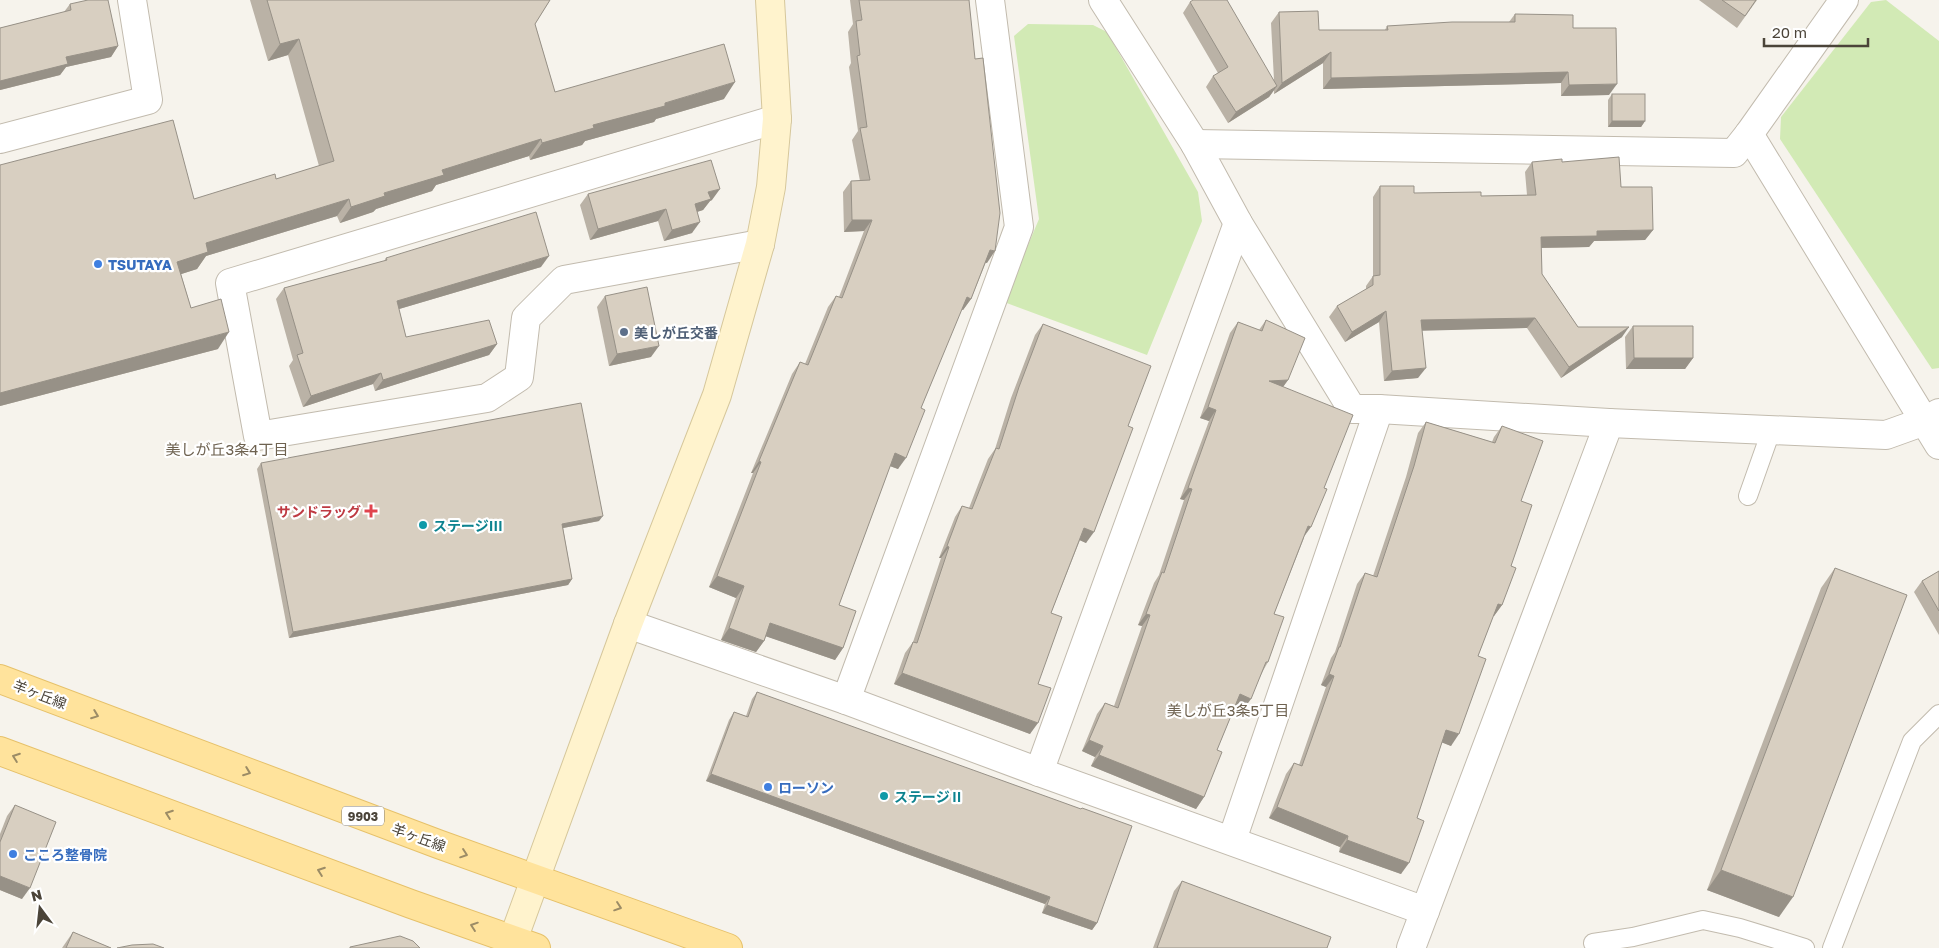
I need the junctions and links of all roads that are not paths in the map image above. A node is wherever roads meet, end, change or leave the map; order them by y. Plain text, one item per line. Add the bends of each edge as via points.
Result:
1 (132, 0) edge
2 (770, 0) edge
3 (990, 0) edge
4 (1103, 0) edge
5 (1844, 0) edge
6 (776, 119) junction
7 (1749, 134) junction
8 (0, 139) edge
9 (1195, 144) junction
10 (1238, 223) junction
11 (760, 244) junction
12 (1379, 409) junction
13 (1932, 417) edge
14 (1610, 423) junction
15 (1771, 431) junction
16 (1939, 445) edge
17 (1748, 496) dead end
18 (628, 624) junction
19 (0, 679) edge
20 (846, 700) junction
21 (1939, 714) edge
22 (0, 751) edge
23 (1039, 772) junction
24 (1232, 840) junction
25 (535, 879) junction
26 (1425, 911) junction
27 (1593, 943) dead end
28 (520, 945) edge
29 (728, 948) edge
30 (1411, 948) edge
31 (1805, 948) edge
32 (1832, 948) edge

1 - 8 street via 148,100
2 - 6 street
3 - 20 street via 1019,227
4 - 9 street
5 - 7 street
6 - 11 street via 771,187
6 - 11 street via 230,283 258,436 487,398 519,377 526,318 564,280
7 - 9 street via 1734,153
7 - 13 street
9 - 10 street
10 - 12 street via 1352,409
10 - 23 street
11 - 18 street via 717,395
12 - 14 street
12 - 24 street
13 - 15 street via 1886,435
13 - 16 street
14 - 15 street
14 - 26 street
15 - 17 lane
18 - 20 street
18 - 25 street
19 -> 25 main road, 羊ヶ丘線 / 9903
20 - 23 street
21 - 32 lane via 1912,741
28 -> 22 main road
23 - 24 street
24 - 26 street
25 - 28 street
25 -> 29 main road, 羊ヶ丘線 / 9903
26 - 30 street
27 - 31 lane via 1634,937 1703,920

